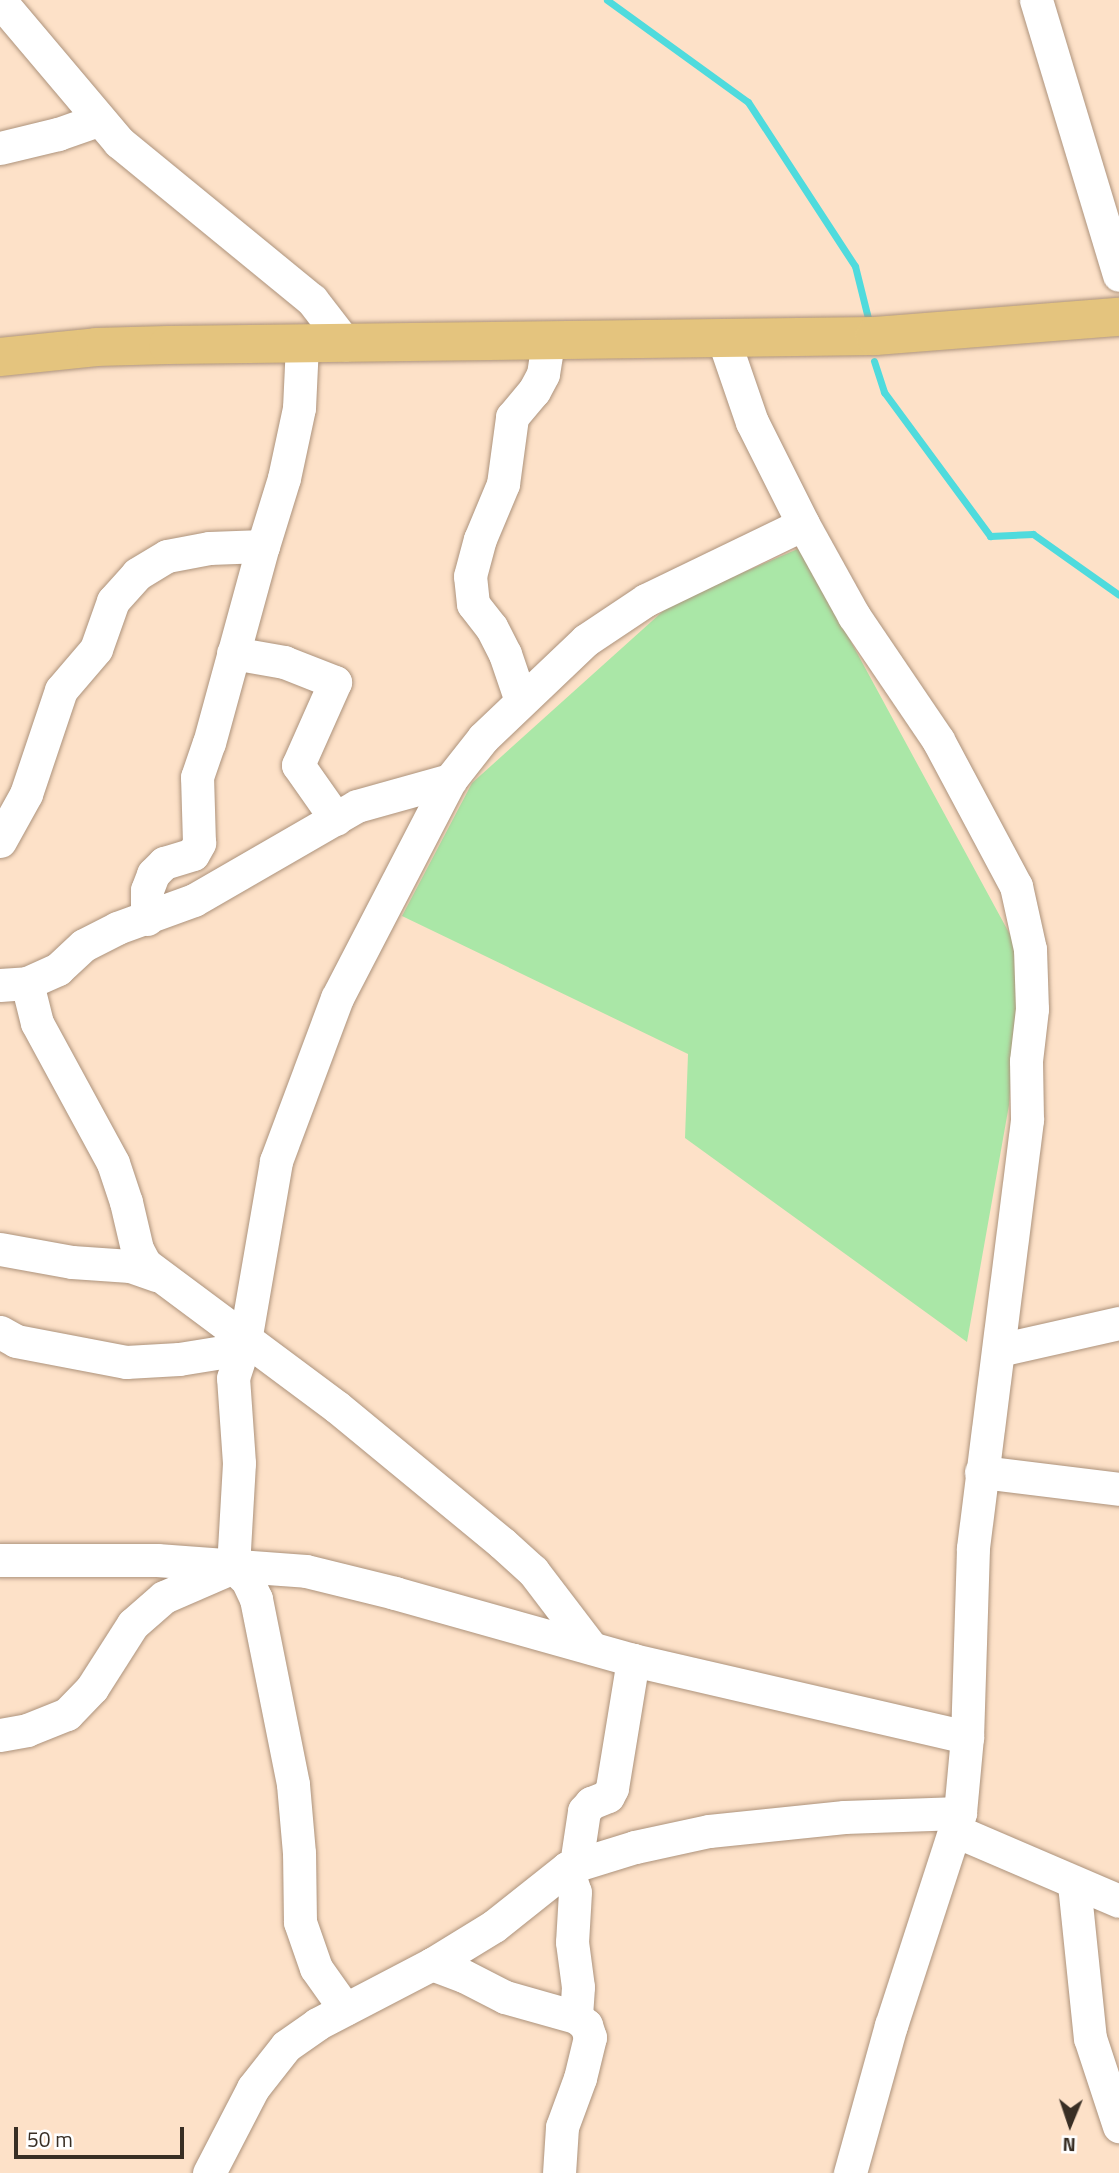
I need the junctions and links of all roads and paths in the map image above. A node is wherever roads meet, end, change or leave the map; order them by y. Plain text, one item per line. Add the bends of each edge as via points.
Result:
1 (1036, 0) edge
2 (0, 1) edge
3 (98, 120) junction
4 (0, 148) edge
5 (1119, 275) edge
6 (1119, 317) edge
7 (550, 338) junction
8 (723, 338) junction
9 (346, 344) junction
10 (302, 345) junction
11 (0, 357) edge
12 (803, 524) junction
13 (263, 546) junction
14 (233, 653) junction
15 (521, 701) junction
16 (450, 780) junction
17 (336, 819) junction
18 (0, 841) edge
19 (147, 919) junction
20 (13, 984) edge
21 (0, 1249) edge
22 (156, 1275) junction
23 (1119, 1323) edge
24 (0, 1332) edge
25 (245, 1341) junction
26 (999, 1350) junction
27 (981, 1472) junction
28 (1119, 1489) edge
29 (0, 1560) edge
30 (233, 1567) junction
31 (591, 1647) junction
32 (633, 1660) junction
33 (0, 1735) edge
34 (967, 1737) junction
35 (958, 1822) junction
36 (572, 1866) junction
37 (1074, 1884) junction
38 (1119, 1901) edge
39 (432, 1964) junction
40 (345, 2009) junction
41 (576, 2017) junction
42 (1119, 2126) edge
43 (209, 2173) edge
44 (559, 2173) edge
45 (850, 2173) edge

1 - 5 street
2 - 3 street
3 - 4 street
3 - 9 street via 312,300
6 - 8 main road via 875,336
7 - 8 main road
7 - 9 main road
7 - 15 street via 543,374 512,417 503,484 470,576 474,604 505,654
8 - 12 street via 752,422
9 - 10 main road
10 - 11 main road via 96,347
10 - 13 street via 296,429
12 - 15 street via 646,600 586,640
12 - 26 street via 854,616 938,740 1016,887 1030,949 1032,1009 1026,1061 1027,1119
13 - 14 street
13 - 18 street via 209,548 167,556 137,574 113,601 96,649 61,690 26,794
14 - 17 street via 284,662 335,682 298,765
14 - 19 street via 197,777 200,843 193,854 164,863 153,874 147,890
15 - 16 street via 483,738
16 - 17 street via 357,806
16 - 25 street via 337,998 276,1161
17 - 19 street via 194,900
19 - 20 street via 84,945 58,969
20 - 22 street via 113,1163 137,1249
21 - 22 street via 72,1262 130,1266
22 - 25 street
23 - 26 street
24 - 25 street via 16,1341 126,1362 211,1354
25 - 30 street via 233,1378 239,1463
25 - 31 street via 337,1407 502,1543 533,1572
26 - 27 street
27 - 28 street
27 - 34 street via 971,1573
29 - 30 street via 157,1560
30 - 31 street via 306,1571
30 - 33 street via 164,1597 133,1623 92,1688 67,1714
30 - 40 street via 247,1580 256,1599 293,1784 300,1923 316,1968
31 - 32 street
32 - 34 street
32 - 36 street via 612,1788 608,1796 584,1811
34 - 35 street
35 - 36 street via 844,1816 709,1831
35 - 37 street
35 - 45 street via 891,2025
36 - 39 street via 494,1926
36 - 41 street
37 - 38 street
37 - 42 street via 1090,2038
39 - 40 street
39 - 41 street via 505,1997
40 - 43 street via 286,2046 268,2066
41 - 44 street via 586,2025 590,2037 562,2127

